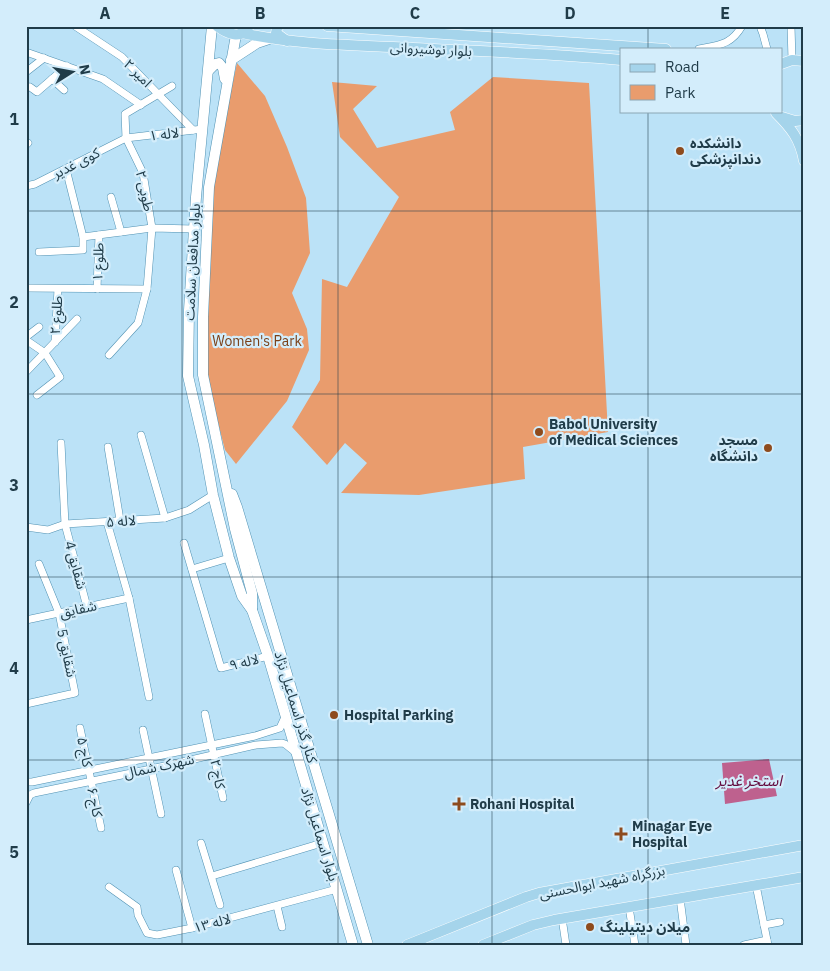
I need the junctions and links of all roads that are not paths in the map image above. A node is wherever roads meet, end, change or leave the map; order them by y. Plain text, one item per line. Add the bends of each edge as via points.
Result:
1 (75, 26) edge
2 (212, 26) edge
3 (217, 26) edge
4 (279, 26) edge
5 (327, 26) edge
6 (742, 26) edge
7 (760, 26) edge
8 (791, 26) edge
9 (344, 27) edge
10 (460, 31) edge
11 (242, 32) edge
12 (269, 39) junction
13 (288, 41) junction
14 (655, 48) edge
15 (705, 48) edge
16 (766, 48) edge
17 (26, 52) edge
18 (44, 58) junction
19 (231, 60) junction
20 (620, 60) edge
21 (792, 60) junction
22 (804, 61) edge
23 (782, 64) edge
24 (67, 66) junction
25 (209, 70) junction
26 (26, 72) edge
27 (52, 79) junction
28 (226, 85) junction
29 (172, 86) dead end
30 (30, 87) dead end
31 (64, 90) dead end
32 (159, 94) junction
33 (141, 105) junction
34 (776, 112) edge
35 (804, 120) edge
36 (198, 130) junction
37 (126, 138) junction
38 (804, 161) edge
39 (66, 169) junction
40 (26, 186) edge
41 (111, 197) dead end
42 (152, 228) junction
43 (194, 229) junction
44 (121, 232) junction
45 (99, 235) junction
46 (83, 237) junction
47 (39, 252) dead end
48 (26, 288) edge
49 (58, 288) junction
50 (97, 289) junction
51 (148, 289) junction
52 (76, 319) dead end
53 (39, 327) dead end
54 (26, 338) edge
55 (55, 342) junction
56 (45, 353) junction
57 (109, 355) dead end
58 (28, 367) edge
59 (37, 395) dead end
60 (141, 435) dead end
61 (60, 443) dead end
62 (108, 447) dead end
63 (223, 470) junction
64 (213, 496) junction
65 (165, 518) junction
66 (120, 520) junction
67 (107, 522) junction
68 (65, 524) junction
69 (26, 527) edge
70 (184, 543) dead end
71 (228, 558) junction
72 (39, 564) dead end
73 (192, 570) junction
74 (129, 598) junction
75 (87, 607) junction
76 (252, 610) junction
77 (59, 613) junction
78 (26, 620) edge
79 (268, 656) junction
80 (149, 697) dead end
81 (26, 704) edge
82 (205, 714) dead end
83 (285, 716) junction
84 (80, 728) dead end
85 (142, 730) dead end
86 (255, 736) junction
87 (256, 745) junction
88 (213, 750) junction
89 (296, 752) junction
90 (150, 763) junction
91 (90, 775) junction
92 (26, 781) edge
93 (223, 798) dead end
94 (26, 803) edge
95 (161, 814) dead end
96 (101, 828) dead end
97 (201, 842) dead end
98 (322, 843) junction
99 (804, 844) edge
100 (176, 870) dead end
101 (212, 876) junction
102 (804, 877) edge
103 (756, 885) junction
104 (109, 887) dead end
105 (337, 888) junction
106 (680, 898) junction
107 (220, 905) dead end
108 (277, 906) junction
109 (629, 907) junction
110 (562, 918) junction
111 (780, 922) dead end
112 (764, 925) junction
113 (282, 926) dead end
114 (192, 928) junction
115 (767, 943) edge
116 (353, 945) edge
117 (368, 945) edge
118 (407, 945) edge
119 (483, 945) edge
120 (566, 945) edge
121 (635, 945) edge
122 (686, 945) edge
123 (744, 945) edge

1 - 32 street, امیر ۲ via 122,57
2 - 25 main road, بلوار مدافعان سلامت
3 - 11 main road, بلوار نوشیروانی via 230,34
4 - 13 main road via 276,33
5 - 9 main road, بلوار نوشیروانی
6 - 15 street via 736,36 725,44
7 - 16 street
8 - 21 street
9 - 10 main road, بلوار نوشیروانی
10 - 14 main road, بلوار نوشیروانی
11 - 12 main road, بلوار نوشیروانی
11 - 19 main road, بلوار مدافعان سلامت
12 - 13 main road, بلوار نوشیروانی
12 - 19 main road
13 - 20 main road, بلوار نوشیروانی
17 - 18 street
18 - 24 street
18 - 26 street
19 - 28 main road, بلوار مدافعان سلامت
21 - 22 main road
21 - 23 main road
24 - 27 street
24 - 33 street via 103,79
25 - 28 main road via 215,64 222,66
25 - 36 main road, بلوار مدافعان سلامت
27 - 30 street via 37,92
27 - 31 street
28 - 63 main road, بلوار مدافعان سلامت via 209,187 203,317 203,375
29 - 32 street
32 - 33 street
32 - 36 street, امیر ۲
33 - 37 street, طوبی ۲ via 125,114
34 - 35 main road via 790,120
34 - 38 main road via 795,134
36 - 37 street, لاله ۱
36 - 43 main road, بلوار مدافعان سلامت
37 - 39 street, کوی غدیر
37 - 42 street, طوبی ۲ via 143,173
39 - 40 street, کوی غدیر
39 - 46 street
41 - 44 street
42 - 43 street
42 - 44 street
42 - 51 street, طوبی ۲
43 - 64 main road, بلوار مدافعان سلامت via 188,376
44 - 45 street
45 - 46 street
45 - 50 street, طلوع ۱
46 - 47 street via 83,250
48 - 49 street
49 - 50 street
49 - 55 street, طلوع ۲
50 - 51 street
51 - 57 street, طوبی ۲ via 138,323
52 - 55 street
53 - 54 street
54 - 56 street
55 - 56 street
56 - 58 street
56 - 59 street via 60,377
60 - 65 street
61 - 68 street, شقايق 4
62 - 66 street
63 - 76 main road, بلوار اسماعیل نژاد via 252,593
63 - 117 main road, کنار گذر اسماعیل نژاد via 237,507
64 - 65 street, لاله ۵ via 189,510
64 - 71 main road, بلوار اسماعیل نژاد
65 - 66 street, لاله ۵
66 - 67 street, لاله ۵
67 - 68 street, لاله ۵
67 - 74 street
68 - 69 street, لاله ۵ via 48,530
68 - 75 street, شقايق 4
70 - 73 street
71 - 73 street
71 - 76 main road, بلوار اسماعیل نژاد via 242,596
72 - 77 street, شقايق 5
73 - 79 street, لاله ۹ via 221,668
74 - 75 street, شقايق
74 - 80 street
75 - 77 street, شقايق
76 - 79 main road, بلوار اسماعیل نژاد
77 - 78 street, شقايق
77 - 81 street, شقايق 5 via 75,693
79 - 83 main road, بلوار اسماعیل نژاد
82 - 88 street, کاج ۲
83 - 86 street, شهرک شمال via 280,728
83 - 89 main road, بلوار اسماعیل نژاد
84 - 91 street, کاج ۵
85 - 90 street
86 - 87 street
86 - 88 street, شهرک شمال
87 - 88 street, شهرک شمال
87 - 89 street, شهرک شمال via 282,743
88 - 90 street, شهرک شمال
88 - 90 street, شهرک شمال
88 - 93 street, کاج ۲
89 - 98 main road, بلوار اسماعیل نژاد
90 - 91 street, شهرک شمال
90 - 91 street, شهرک شمال
90 - 95 street
91 - 92 street, شهرک شمال
91 - 94 street, شهرک شمال via 34,793
91 - 96 street, کاج ۶
97 - 101 street
98 - 101 street
98 - 105 main road, بلوار اسماعیل نژاد
99 - 118 main road, بزرگراه شهید ابوالحسنی via 539,893
100 - 114 street
101 - 107 street
102 - 103 main road, بزرگراه شهید ابوالحسنی
103 - 106 main road, بزرگراه شهید ابوالحسنی
103 - 112 street
104 - 114 street, لاله ۱۳ via 137,907 147,933
105 - 108 street, لاله ۱۳
105 - 116 main road, بلوار اسماعیل نژاد
106 - 109 main road, بزرگراه شهید ابوالحسنی
106 - 122 street
108 - 113 street
108 - 114 street, لاله ۱۳
109 - 110 main road, بزرگراه شهید ابوالحسنی
109 - 121 street
110 - 119 main road, بزرگراه شهید ابوالحسنی via 533,925
110 - 120 street
111 - 112 street
112 - 115 street
115 - 123 street

